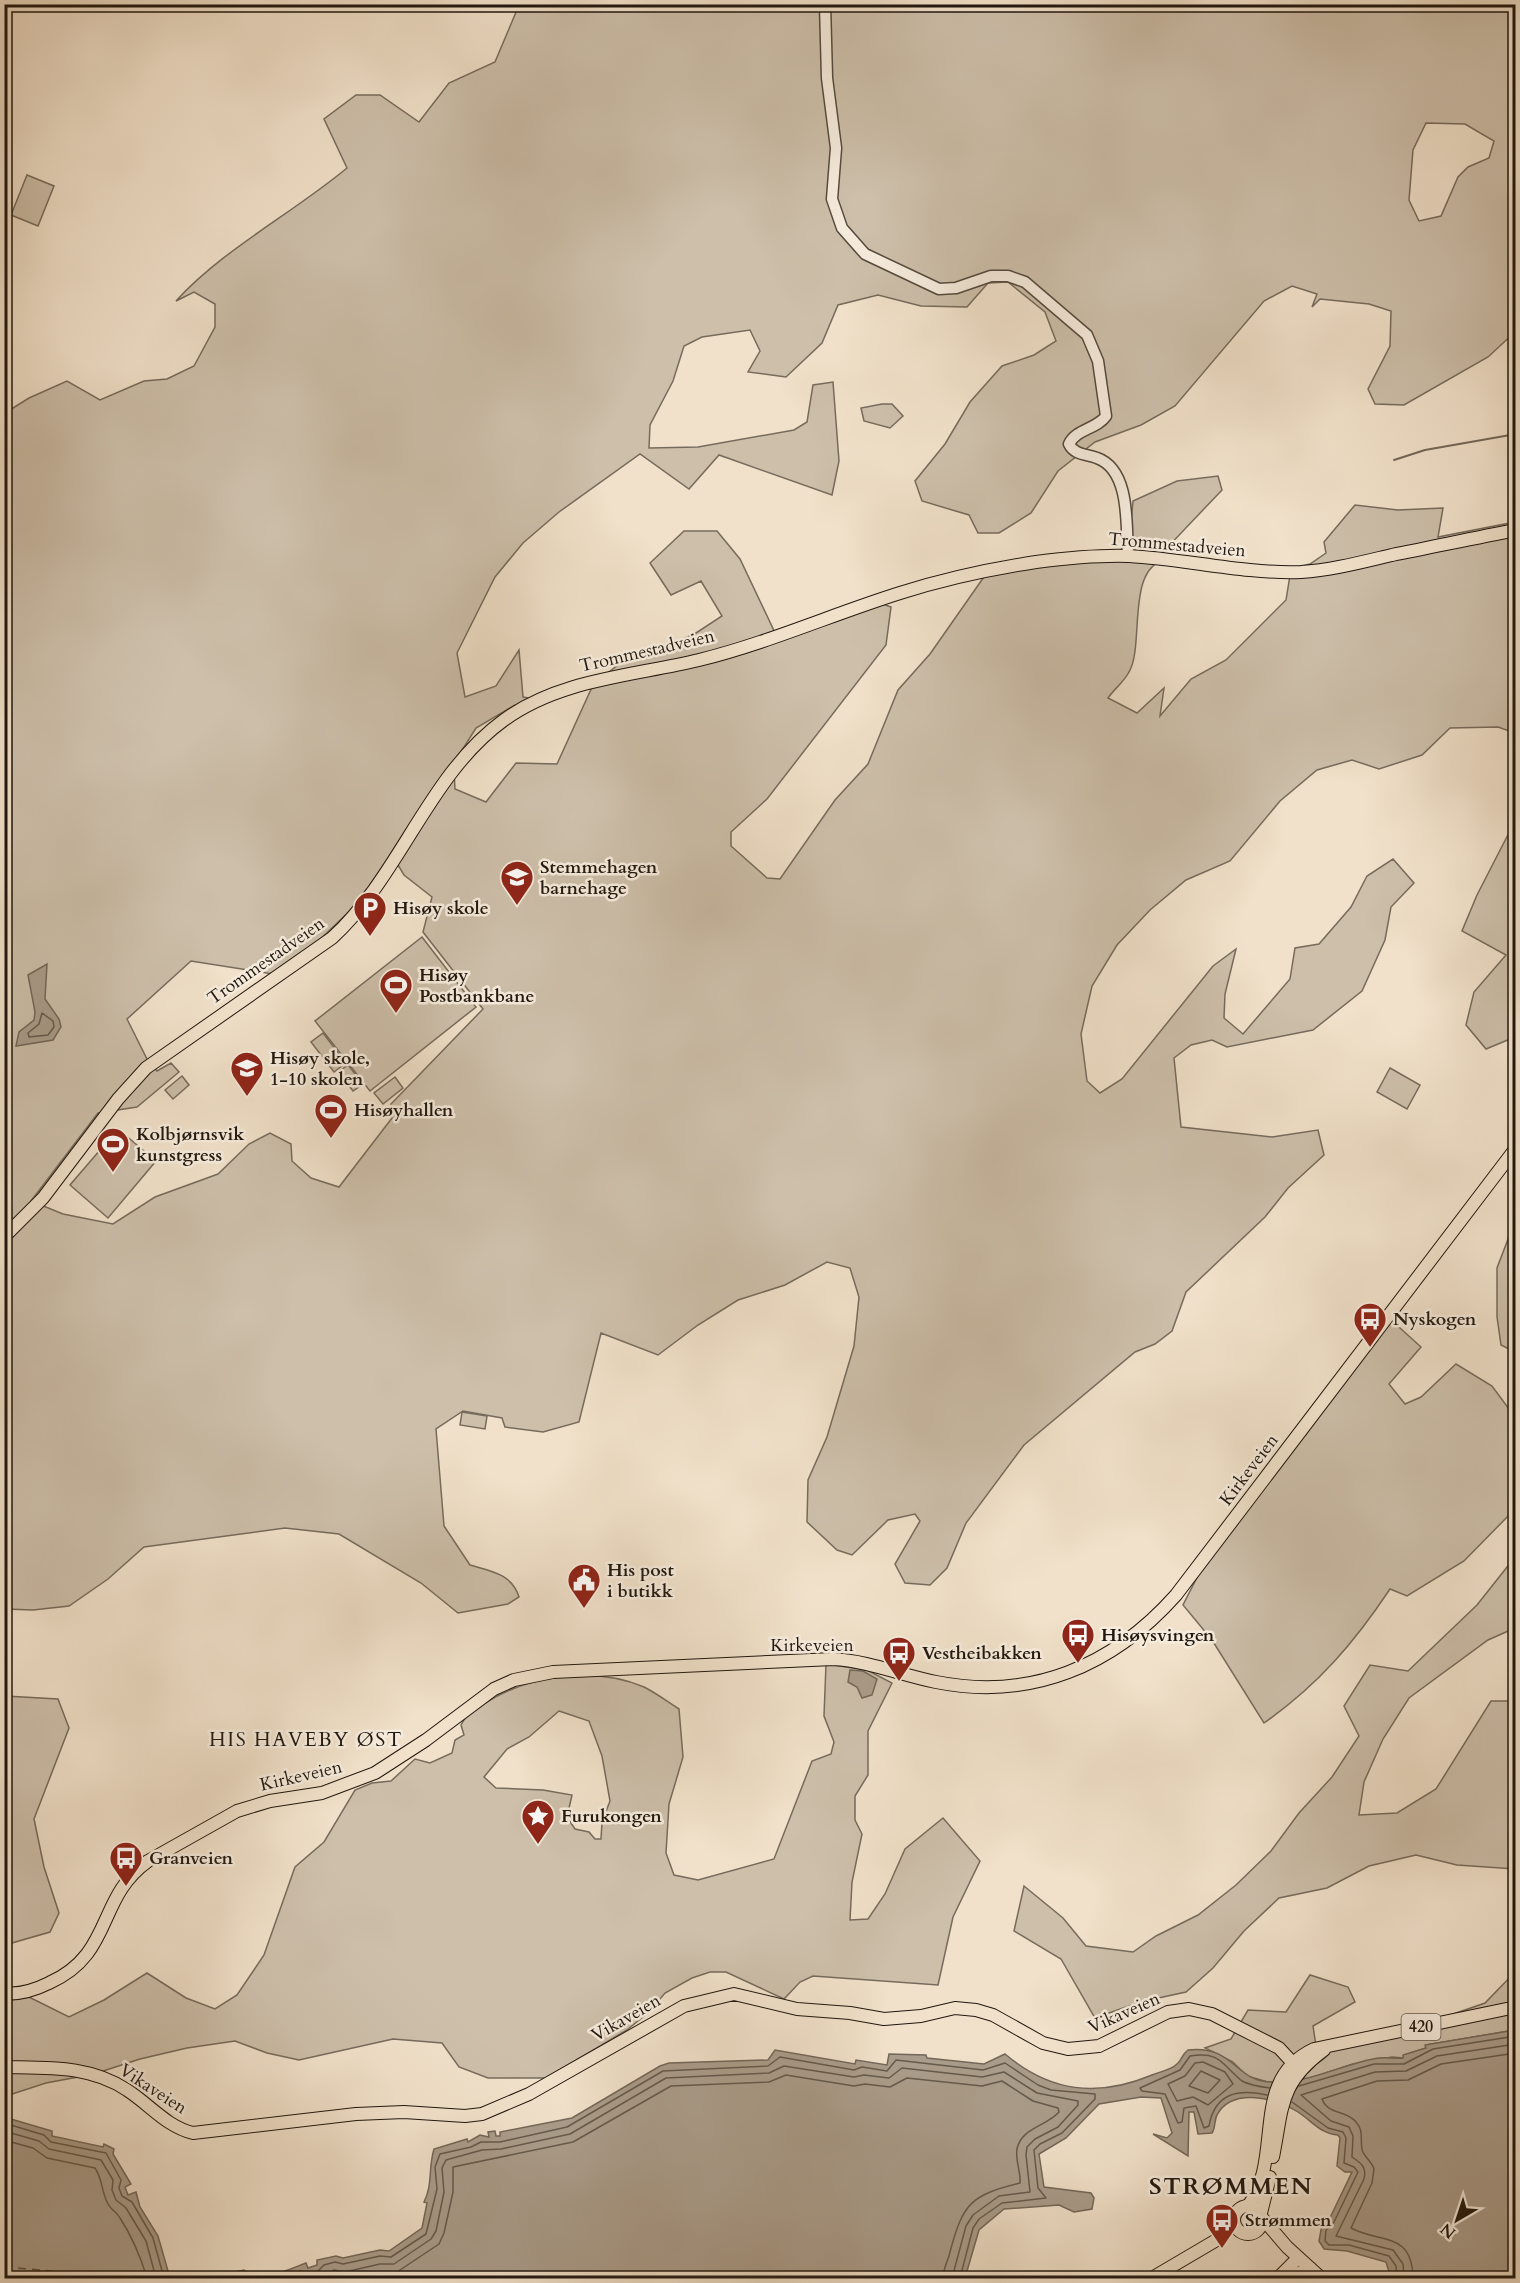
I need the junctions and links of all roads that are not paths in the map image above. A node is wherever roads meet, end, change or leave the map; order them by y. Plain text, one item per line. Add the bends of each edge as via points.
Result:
1 (9, 4) edge
2 (825, 4) edge
3 (4, 12) edge
4 (1515, 530) edge
5 (1128, 556) junction
6 (1515, 1148) edge
7 (4, 1237) edge
8 (4, 1993) edge
9 (1515, 2007) edge
10 (4, 2067) edge
11 (1289, 2072) junction
12 (1277, 2107) junction
13 (1248, 2206) junction
14 (1262, 2216) junction
15 (1234, 2222) junction
16 (1249, 2234) junction
17 (1287, 2247) junction
18 (1195, 2255) junction
19 (1297, 2259) junction
20 (1308, 2269) junction
21 (1152, 2278) edge
22 (1278, 2278) edge
23 (1288, 2278) edge
24 (1321, 2278) edge

1 - 3 main road
2 - 5 street via 827,78 836,148 832,199 842,228 865,254 939,289 956,288 991,276 1016,278 1087,335 1098,361 1106,416 1069,444 1076,452 1104,461 1116,473 1126,517
4 - 5 main road, Trommestadveien via 1300,572
5 - 7 main road, Trommestadveien via 1035,562 940,582 762,642 698,660 585,683 525,706 488,732 463,759 386,877 352,919 332,938 146,1068 43,1198
6 - 8 main road, Kirkeveien via 1176,1595 1144,1629 1107,1656 1045,1680 984,1688 936,1682 834,1659 553,1672 514,1680 494,1689 375,1773 322,1793 237,1811 148,1860 120,1888 95,1944 78,1967 34,1989
9 - 11 main road, 420 via 1314,2049
10 - 11 main road, Vikaveien via 58,2067 99,2077 124,2088 175,2127 201,2133 356,2114 465,2116 491,2111 529,2094 684,2006 722,1995 742,1995 797,2009 884,2019 956,2008 976,2010 993,2015 1043,2043 1068,2049 1099,2046 1168,2012 1189,2009 1212,2014 1267,2043
11 - 12 main road
12 - 13 main road via 1262,2179
12 - 14 main road
13 - 14 main road
13 - 15 main road via 1239,2209
14 - 16 main road via 1261,2228
14 - 17 main road
15 - 16 main road via 1237,2229
15 - 18 main road via 1220,2238
16 - 17 main road
16 - 18 main road
17 - 19 main road
18 - 21 main road
19 - 20 main road
19 - 22 main road
20 - 23 main road
20 - 24 main road

